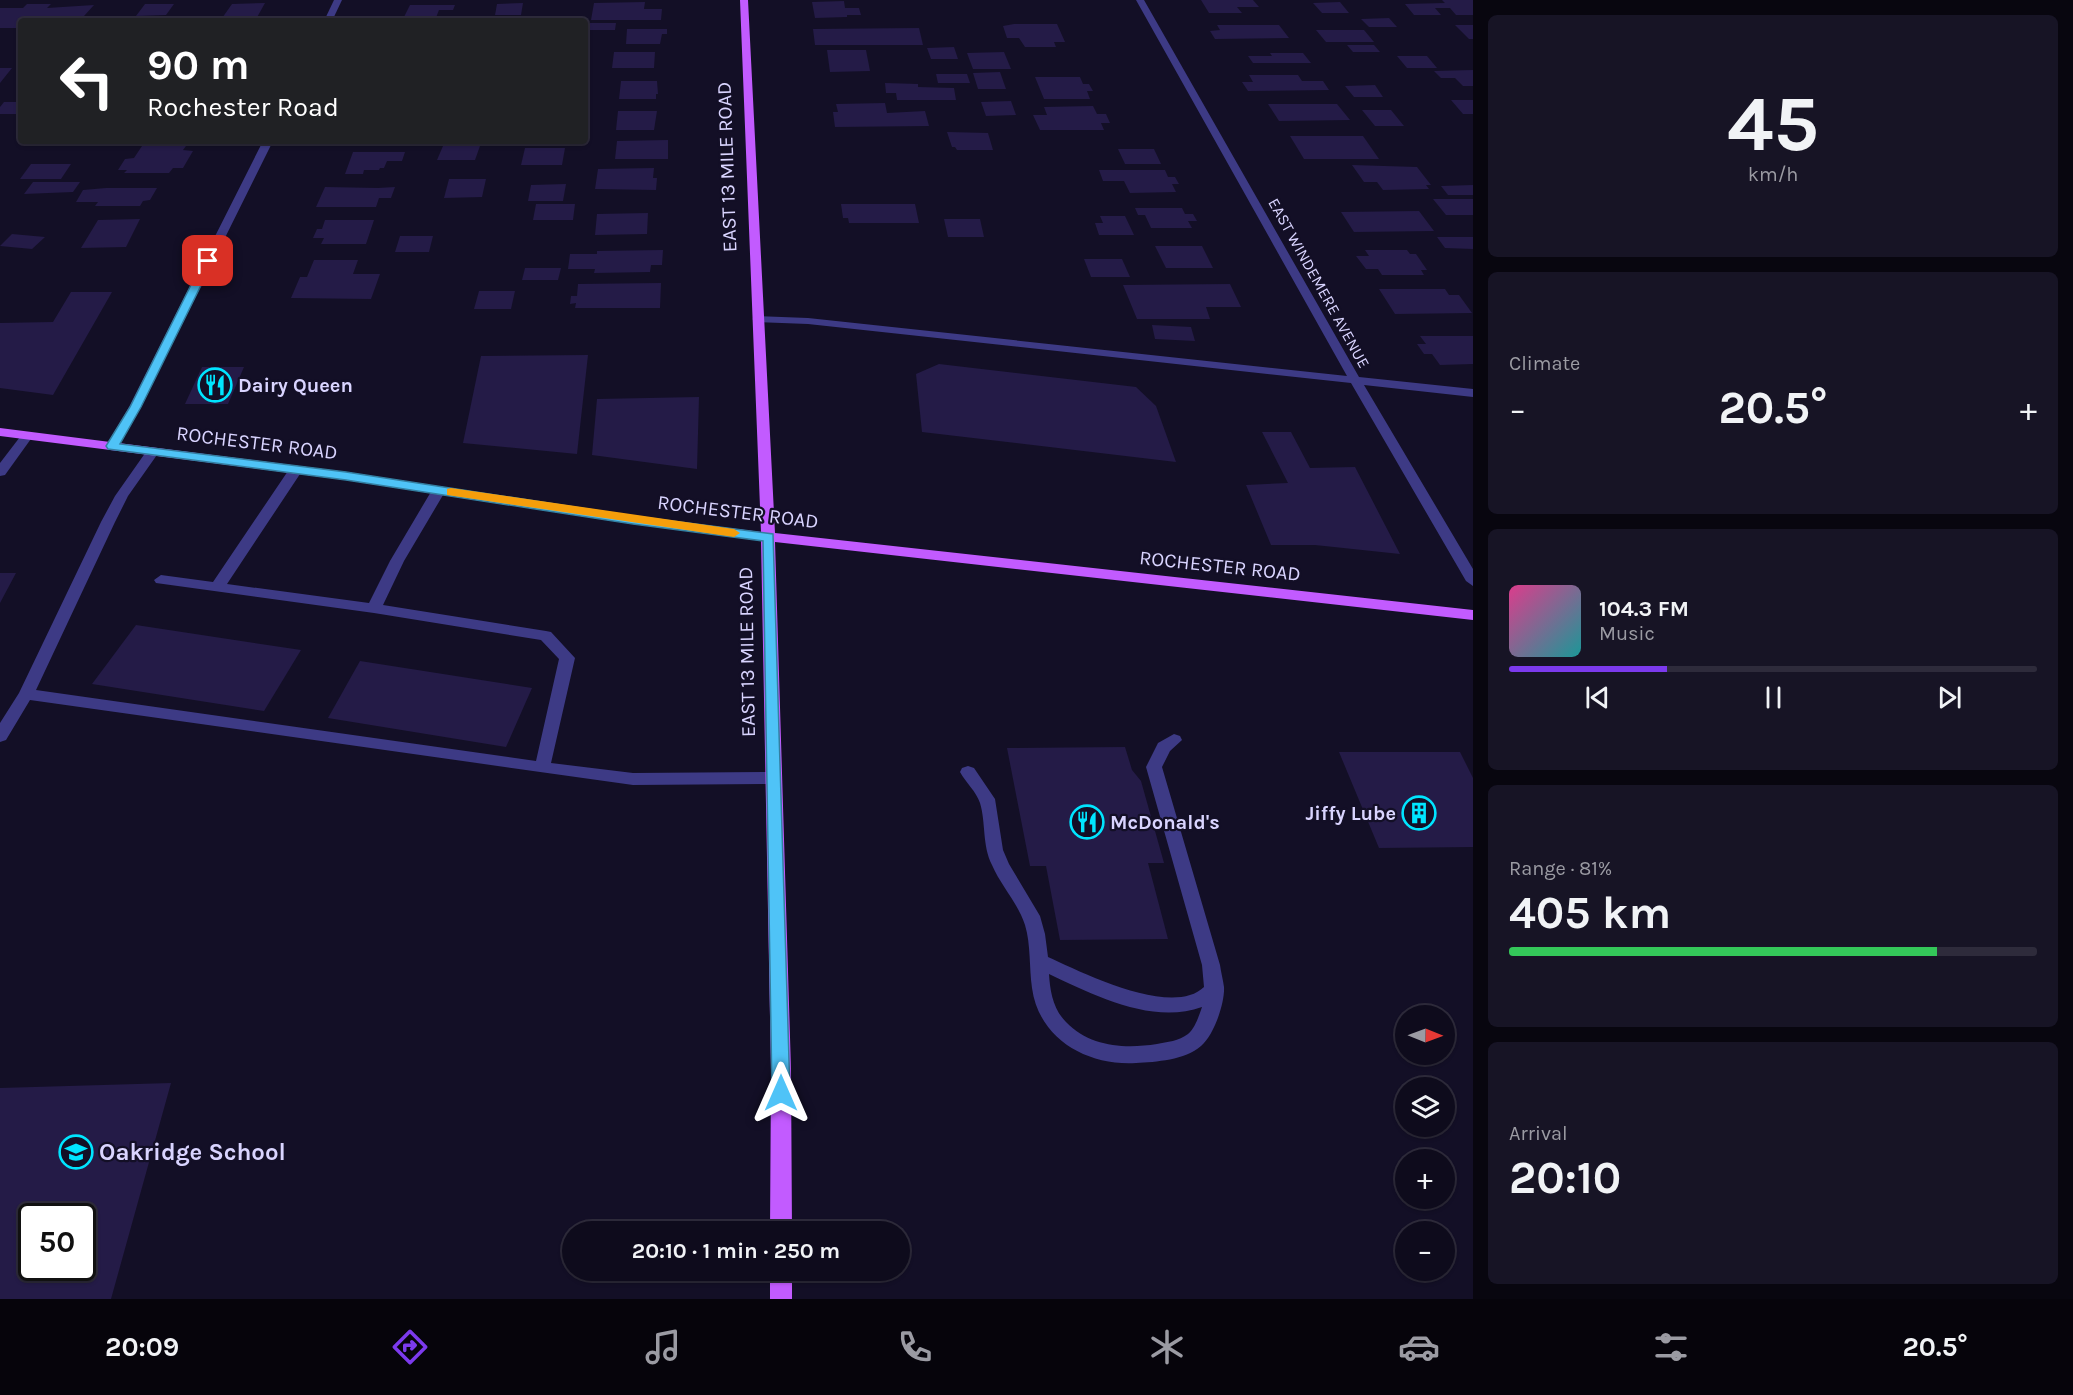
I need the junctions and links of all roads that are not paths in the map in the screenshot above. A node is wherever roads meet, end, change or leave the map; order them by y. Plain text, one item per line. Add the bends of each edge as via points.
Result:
1 (339, 0) edge
2 (744, 0) edge
3 (1140, 0) edge
4 (330, 18) edge
5 (266, 144) edge
6 (758, 320) junction
7 (1355, 380) junction
8 (1473, 393) edge
9 (0, 432) edge
10 (27, 436) junction
11 (112, 446) junction
12 (153, 452) junction
13 (295, 471) junction
14 (0, 472) edge
15 (438, 490) junction
16 (769, 537) junction
17 (162, 579) dead end
18 (1473, 581) edge
19 (218, 586) junction
20 (374, 608) junction
21 (1473, 615) edge
22 (26, 694) junction
23 (0, 736) edge
24 (1174, 740) dead end
25 (542, 768) junction
26 (968, 772) dead end
27 (774, 778) junction
28 (1039, 961) junction
29 (1215, 989) junction
30 (781, 1221) edge
31 (781, 1281) edge
32 (781, 1299) edge

1 - 4 street
2 - 6 main road, EAST 13 MILE ROAD
3 - 7 street, EAST WINDEMERE AVENUE
5 - 11 street
6 - 7 street via 808,321
6 - 16 main road, EAST 13 MILE ROAD
7 - 8 street
7 - 18 street, EAST WINDEMERE AVENUE
9 - 10 main road, ROCHESTER ROAD
10 - 11 main road, ROCHESTER ROAD
10 - 14 street
11 - 12 main road, ROCHESTER ROAD
12 - 13 main road, ROCHESTER ROAD
12 - 22 street via 105,527
13 - 15 main road, ROCHESTER ROAD
13 - 19 street
15 - 16 main road, ROCHESTER ROAD
15 - 20 street
16 - 21 main road, ROCHESTER ROAD
16 - 27 main road, EAST 13 MILE ROAD
17 - 19 street
19 - 20 street
20 - 25 street via 546,636 567,658
22 - 23 street
22 - 25 street
24 - 29 street via 1164,747 1154,767
25 - 27 street via 633,778
26 - 28 street via 988,801 997,857 1035,926
27 - 30 main road, EAST 13 MILE ROAD
28 - 29 street via 1096,986 1170,1005 1203,998
28 - 29 street via 1049,1016 1067,1035 1094,1052 1131,1056 1163,1052 1195,1041 1208,1021
31 - 32 main road

